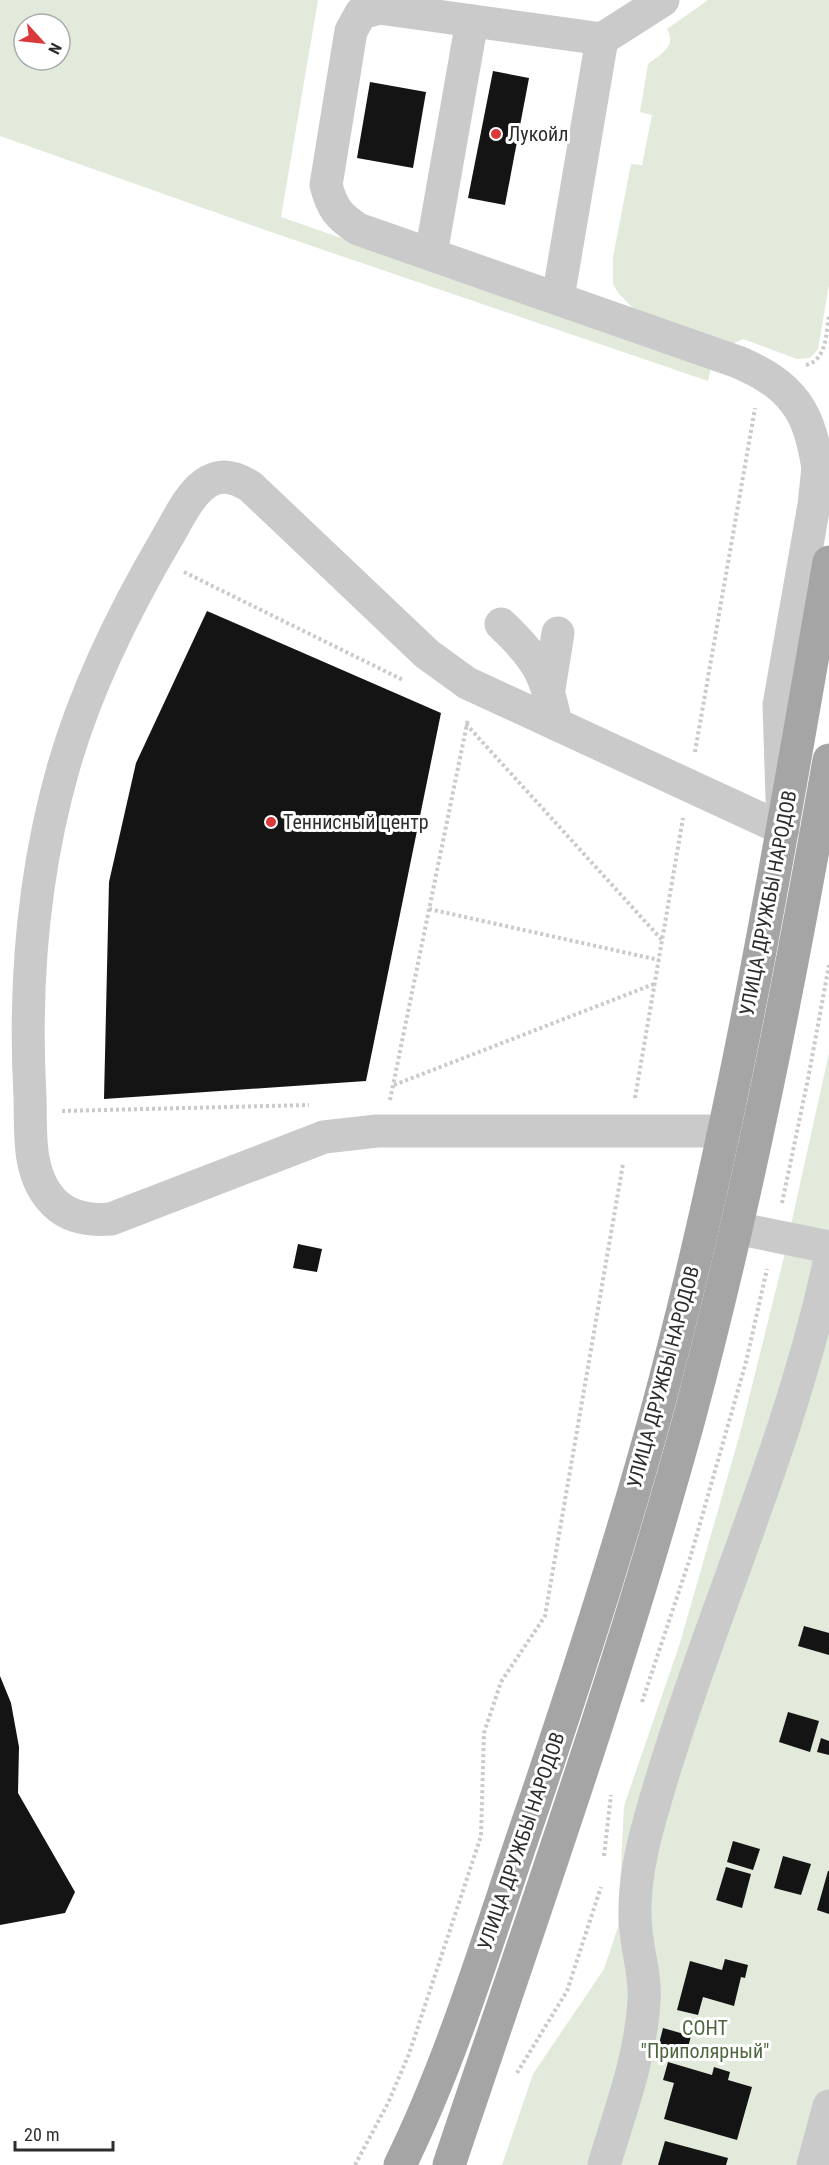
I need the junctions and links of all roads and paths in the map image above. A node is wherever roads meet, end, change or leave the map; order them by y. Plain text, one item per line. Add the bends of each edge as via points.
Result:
1 (663, 0) edge
2 (472, 21) junction
3 (602, 39) junction
4 (430, 254) junction
5 (558, 298) junction
6 (829, 315) edge
7 (803, 365) dead end
8 (756, 403) dead end
9 (818, 467) junction
10 (829, 547) edge
11 (829, 562) edge
12 (180, 570) dead end
13 (501, 624) dead end
14 (558, 633) dead end
15 (405, 681) dead end
16 (549, 689) junction
17 (469, 712) dead end
18 (466, 724) junction
19 (556, 724) junction
20 (829, 760) edge
21 (682, 800) junction
22 (684, 818) junction
23 (783, 829) junction
24 (429, 909) junction
25 (662, 940) junction
26 (659, 960) junction
27 (655, 984) junction
28 (394, 1085) junction
29 (626, 1097) dead end
30 (635, 1097) junction
31 (62, 1100) dead end
32 (390, 1103) dead end
33 (320, 1105) dead end
34 (629, 1131) junction
35 (722, 1131) junction
36 (736, 1228) junction
37 (829, 1247) edge
38 (829, 1263) edge
39 (829, 2106) edge
40 (355, 2165) edge
41 (400, 2165) edge
42 (449, 2165) edge
43 (604, 2165) edge
44 (813, 2165) edge

1 - 3 lane
2 - 3 lane
2 - 4 lane
2 - 4 lane via 379,8 361,13 351,31 326,185 331,204 358,229
3 - 5 lane
4 - 5 lane
5 - 9 lane via 738,362 770,378 802,410
6 - 7 path via 823,350 815,362
8 - 21 path
9 - 10 lane
9 - 23 lane via 779,705
11 - 23 main road, УЛИЦА ДРУЖБЫ НАРОДОВ
12 - 15 path
13 - 16 lane via 538,664
14 - 16 lane
16 - 19 lane
17 - 18 path
18 - 24 path
18 - 25 path
19 - 21 lane
19 - 34 lane via 467,683 427,654 241,479 209,480 194,492 112,642 86,702 51,815 29,988 33,1159 39,1180 60,1208 91,1220 111,1220 324,1137 377,1131
20 - 36 main road, УЛИЦА ДРУЖБЫ НАРОДОВ via 780,1031
21 - 22 path
21 - 22 path
21 - 23 lane
22 - 25 path
23 - 35 main road, УЛИЦА ДРУЖБЫ НАРОДОВ
24 - 26 path
24 - 28 path
25 - 26 path
26 - 27 path
27 - 28 path
27 - 30 path
28 - 32 path
29 - 30 path
30 - 34 path
31 - 33 path via 62,1112
34 - 35 lane
34 - 40 path via 545,1616 501,1682 484,1733 481,1836 409,2054
35 - 41 main road, УЛИЦА ДРУЖБЫ НАРОДОВ via 656,1412 589,1642 440,2076
36 - 37 lane
36 - 42 main road, УЛИЦА ДРУЖБЫ НАРОДОВ via 688,1421 620,1652
38 - 43 lane via 811,1343 680,1722 639,1864 635,1928 645,1997 639,2046
39 - 44 lane

